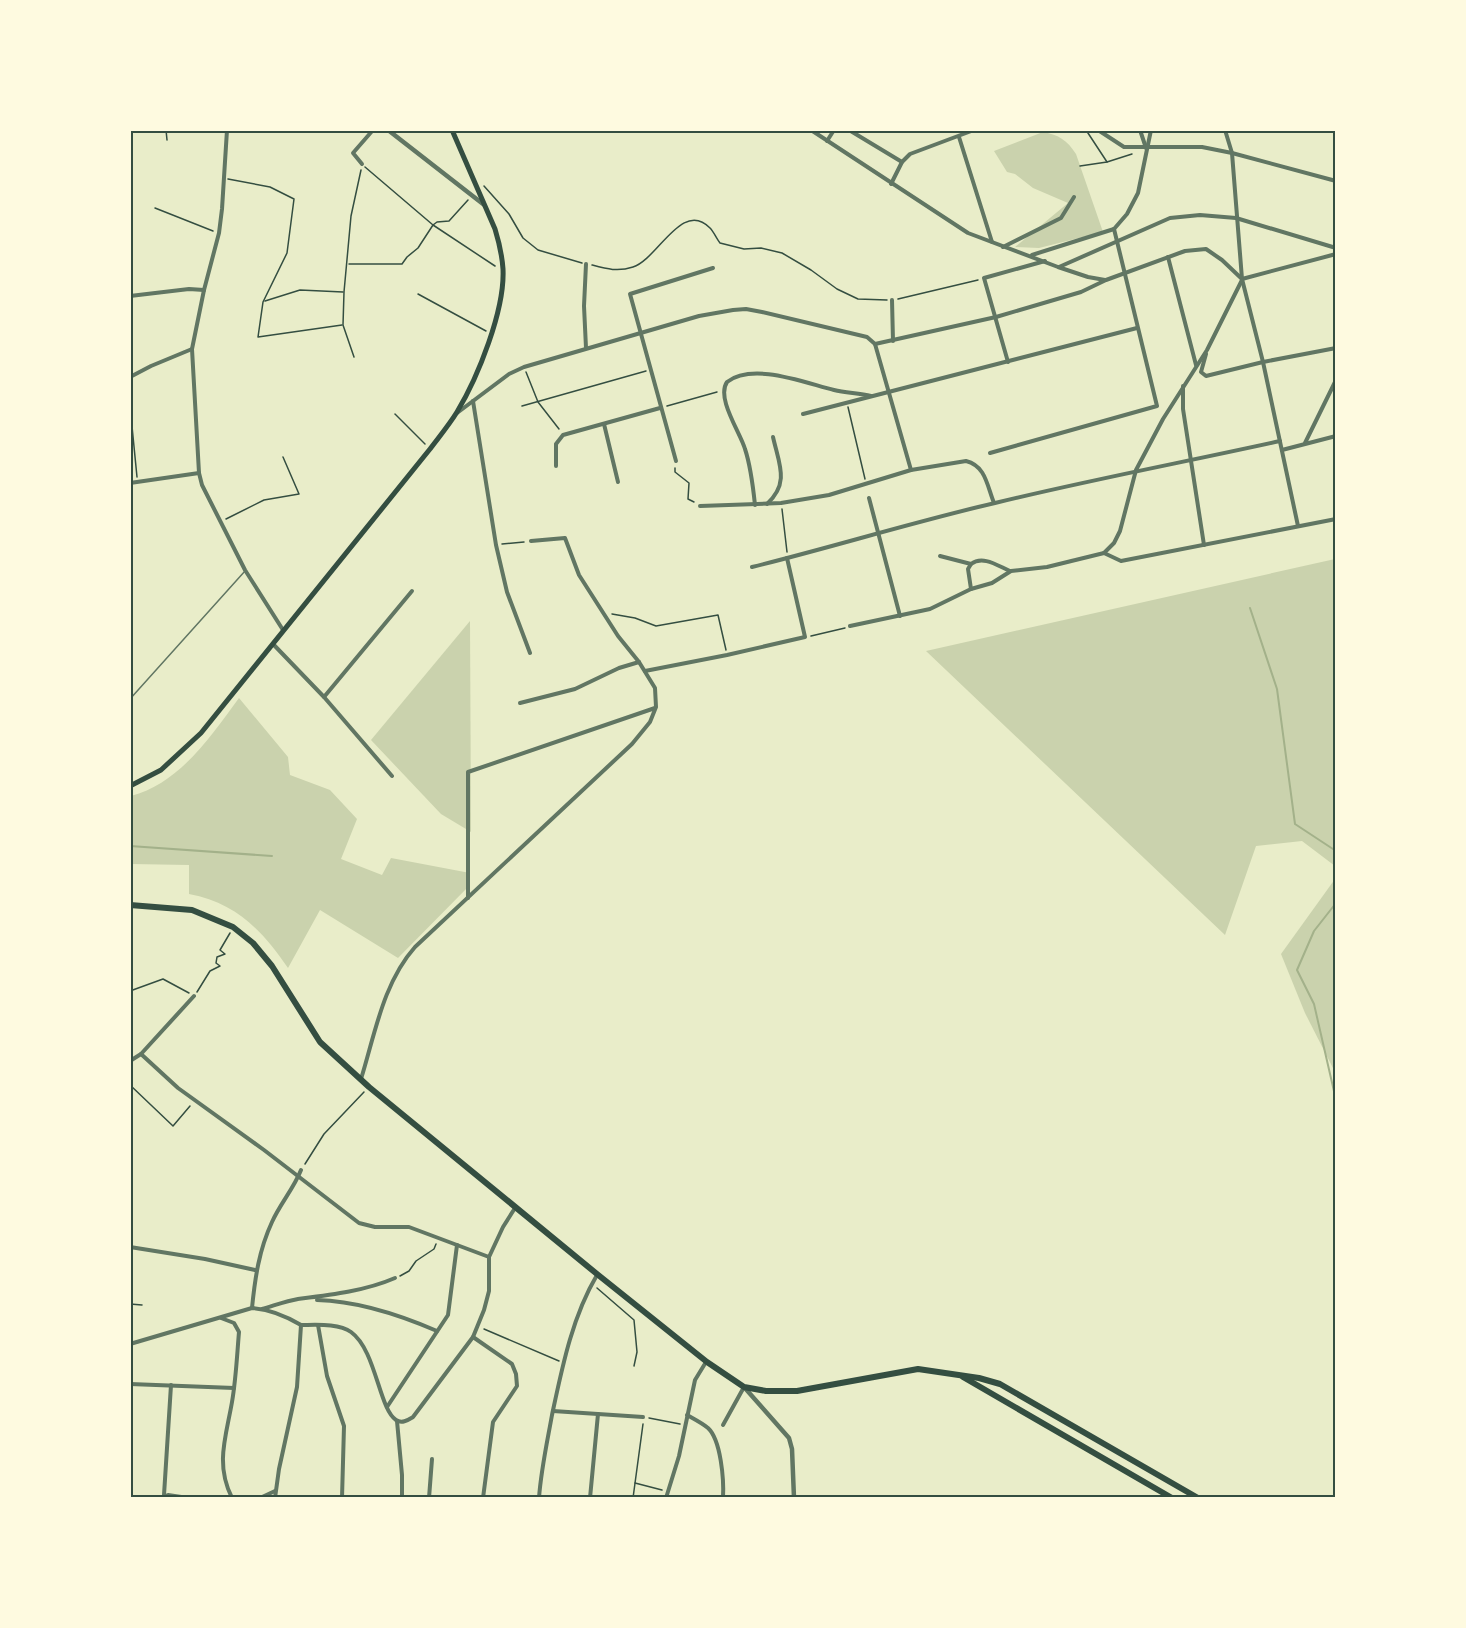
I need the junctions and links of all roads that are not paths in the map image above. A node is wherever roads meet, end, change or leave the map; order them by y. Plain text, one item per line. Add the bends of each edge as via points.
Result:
1 (227, 130) edge
2 (372, 130) edge
3 (388, 130) edge
4 (452, 130) edge
5 (811, 130) edge
6 (834, 130) edge
7 (849, 130) edge
8 (974, 130) edge
9 (1098, 130) edge
10 (1140, 130) edge
11 (1151, 130) edge
12 (1225, 130) edge
13 (966, 132) edge
14 (959, 137) junction
15 (827, 141) junction
16 (1147, 148) junction
17 (1232, 153) junction
18 (902, 162) junction
19 (362, 164) road end
20 (1335, 181) edge
21 (891, 184) junction
22 (1074, 197) dead end
23 (483, 204) junction
24 (1236, 218) junction
25 (1114, 229) junction
26 (992, 242) junction
27 (1118, 242) junction
28 (1002, 247) junction
29 (1335, 248) edge
30 (1335, 254) edge
31 (1030, 256) junction
32 (1168, 257) junction
33 (1045, 261) junction
34 (586, 264) road end
35 (1058, 267) junction
36 (713, 268) dead end
37 (1125, 274) junction
38 (1242, 279) junction
39 (1106, 280) junction
40 (204, 290) junction
41 (130, 296) edge
42 (892, 300) road end
43 (996, 317) junction
44 (1137, 328) junction
45 (642, 333) junction
46 (893, 341) junction
47 (875, 344) junction
48 (586, 348) junction
49 (1335, 348) edge
50 (192, 349) junction
51 (1207, 350) junction
52 (1008, 362) junction
53 (1263, 362) junction
54 (1196, 365) junction
55 (130, 377) edge
56 (1335, 380) edge
57 (1182, 386) junction
58 (888, 392) junction
59 (872, 396) junction
60 (473, 401) junction
61 (660, 408) junction
62 (456, 414) junction
63 (803, 414) dead end
64 (604, 424) junction
65 (1335, 436) edge
66 (773, 437) dead end
67 (1280, 441) junction
68 (1305, 444) junction
69 (1281, 450) junction
70 (990, 453) dead end
71 (1191, 460) junction
72 (676, 461) road end
73 (556, 466) dead end
74 (911, 470) junction
75 (1136, 470) junction
76 (199, 473) junction
77 (618, 482) dead end
78 (130, 483) edge
79 (869, 498) dead end
80 (994, 503) junction
81 (767, 504) junction
82 (755, 505) junction
83 (700, 506) road end
84 (1335, 519) edge
85 (1298, 526) junction
86 (877, 532) junction
87 (531, 541) road end
88 (1204, 544) junction
89 (1104, 553) junction
90 (940, 556) dead end
91 (787, 558) junction
92 (971, 564) junction
93 (752, 567) dead end
94 (245, 570) junction
95 (1011, 572) junction
96 (971, 589) junction
97 (412, 591) dead end
98 (900, 616) junction
99 (850, 626) road end
100 (283, 630) junction
101 (273, 643) junction
102 (530, 653) dead end
103 (639, 662) junction
104 (645, 671) junction
105 (324, 697) junction
106 (130, 699) edge
107 (520, 703) dead end
108 (656, 707) junction
109 (392, 776) dead end
110 (130, 786) edge
111 (468, 898) junction
112 (130, 904) edge
113 (194, 996) road end
114 (141, 1054) junction
115 (130, 1061) edge
116 (361, 1079) junction
117 (301, 1170) road end
118 (298, 1176) junction
119 (516, 1207) junction
120 (457, 1245) junction
121 (130, 1247) edge
122 (489, 1257) junction
123 (255, 1270) junction
124 (597, 1274) junction
125 (394, 1278) road end
126 (310, 1299) junction
127 (252, 1308) junction
128 (261, 1309) junction
129 (221, 1318) junction
130 (318, 1324) junction
131 (301, 1325) junction
132 (437, 1331) junction
133 (473, 1337) junction
134 (130, 1344) edge
135 (707, 1362) junction
136 (957, 1375) junction
137 (130, 1384) edge
138 (171, 1385) junction
139 (744, 1387) junction
140 (234, 1388) junction
141 (387, 1407) junction
142 (553, 1410) junction
143 (598, 1414) junction
144 (687, 1415) junction
145 (643, 1417) road end
146 (397, 1421) junction
147 (723, 1425) dead end
148 (432, 1459) dead end
149 (275, 1491) junction
150 (162, 1496) edge
151 (179, 1497) edge
152 (188, 1497) edge
153 (232, 1497) edge
154 (260, 1497) edge
155 (275, 1497) edge
156 (342, 1497) edge
157 (402, 1497) edge
158 (429, 1497) edge
159 (483, 1497) edge
160 (538, 1497) edge
161 (590, 1497) edge
162 (666, 1497) edge
163 (723, 1497) edge
164 (794, 1497) edge
165 (1172, 1497) edge
166 (1198, 1497) edge

1 - 40 street via 219,233
2 - 19 street via 353,153
3 - 23 street
4 - 23 main road
5 - 15 street
6 - 15 street
7 - 18 street
8 - 13 street
9 - 16 street via 1124,147
10 - 16 street
11 - 16 street
12 - 17 street
13 - 14 street
14 - 18 street via 910,154
14 - 26 street
15 - 21 street
16 - 17 street via 1202,147
16 - 25 street via 1138,193
17 - 20 street
17 - 24 street
18 - 21 street
21 - 26 street via 968,233
22 - 28 street via 1061,218
23 - 62 main road via 498,237 503,271 499,303 478,371
24 - 27 street via 1170,218
24 - 29 street
24 - 38 street
25 - 27 street
25 - 31 street
26 - 28 street
27 - 35 street
27 - 37 street
28 - 31 street
30 - 38 street
31 - 33 street
32 - 37 street
32 - 38 street via 1206,249
32 - 54 street
33 - 35 street
33 - 43 street via 984,278
34 - 48 street
35 - 39 street
36 - 45 street via 630,294
37 - 39 street
37 - 44 street
38 - 51 street
38 - 53 street
39 - 43 street via 1081,292
40 - 41 street
40 - 50 street
42 - 46 street
43 - 46 street
43 - 52 street
44 - 52 street
44 - 70 street via 1157,406
45 - 47 street via 699,316 746,309 867,337
45 - 48 street
45 - 61 street
46 - 47 street
47 - 58 street
48 - 60 street via 524,367
49 - 53 street
50 - 55 street
50 - 76 street
51 - 53 street via 1201,372 1206,376
51 - 54 street
52 - 58 street
53 - 67 street
54 - 57 street
56 - 68 street
57 - 71 street
57 - 75 street
58 - 59 street
58 - 74 street
59 - 63 street
59 - 82 street via 758,374 743,374 727,382 723,391 745,448
60 - 62 street
60 - 102 street via 496,544 507,592
61 - 64 street
61 - 72 street
62 - 100 main road
64 - 73 street via 563,435 556,444
64 - 77 street
65 - 68 street
66 - 81 street via 782,473 778,492
67 - 69 street
67 - 71 street
68 - 69 street
69 - 85 street
71 - 75 street
71 - 88 street
74 - 80 street via 974,463 981,468
74 - 81 street via 829,495
75 - 80 street
75 - 89 street via 1120,531
76 - 78 street
76 - 94 street
79 - 86 street
80 - 86 street
81 - 82 street
82 - 83 street
84 - 85 street
85 - 88 street
86 - 91 street
86 - 98 street
87 - 103 street via 565,538 579,575
88 - 89 street via 1121,561
89 - 95 street
90 - 92 street
91 - 93 street
91 - 104 street via 805,637
92 - 95 street via 983,560
92 - 96 street
94 - 100 street
94 - 106 lane
95 - 96 street
96 - 98 street via 930,609
97 - 105 street
98 - 99 street
100 - 101 main road
101 - 105 street
101 - 110 main road via 201,733 161,770
103 - 104 street
103 - 107 street via 575,689
104 - 108 street via 655,688
105 - 109 street
108 - 111 street via 650,722 632,744
108 - 111 street via 468,772
111 - 116 street via 401,963 389,988
112 - 116 main road via 192,910 233,927 272,966 320,1042
113 - 114 street
114 - 115 street
114 - 118 street via 178,1088
116 - 119 main road
117 - 118 street
118 - 120 street via 359,1222 375,1227 409,1227
118 - 123 street via 272,1223
119 - 122 street
119 - 124 main road
120 - 122 street
120 - 132 street via 448,1315
121 - 123 street
122 - 133 street via 489,1291
123 - 127 street
124 - 135 main road
124 - 142 street via 572,1333
125 - 126 street via 374,1287
126 - 128 street
126 - 132 street via 405,1317
127 - 128 street
127 - 129 street
128 - 131 street
129 - 134 street
129 - 140 street via 234,1323 239,1332
130 - 131 street
130 - 141 street via 350,1331 358,1339 369,1356
130 - 156 street via 327,1376 344,1426
131 - 149 street via 297,1387
132 - 141 street
133 - 146 street via 414,1418
133 - 159 street via 512,1364 517,1386 494,1422
135 - 139 main road
135 - 144 street via 695,1380
136 - 139 main road via 918,1369 797,1391
136 - 165 main road
136 - 166 main road via 1000,1384
137 - 138 street
138 - 140 street
138 - 150 street
139 - 147 street
139 - 164 street via 789,1438
140 - 153 street via 222,1459 225,1483
141 - 146 street
142 - 143 street
142 - 160 street
143 - 145 street
143 - 161 street
144 - 162 street
144 - 163 street via 715,1437
146 - 157 street
148 - 158 street
149 - 154 street
149 - 155 street
150 - 151 street
151 - 152 street

